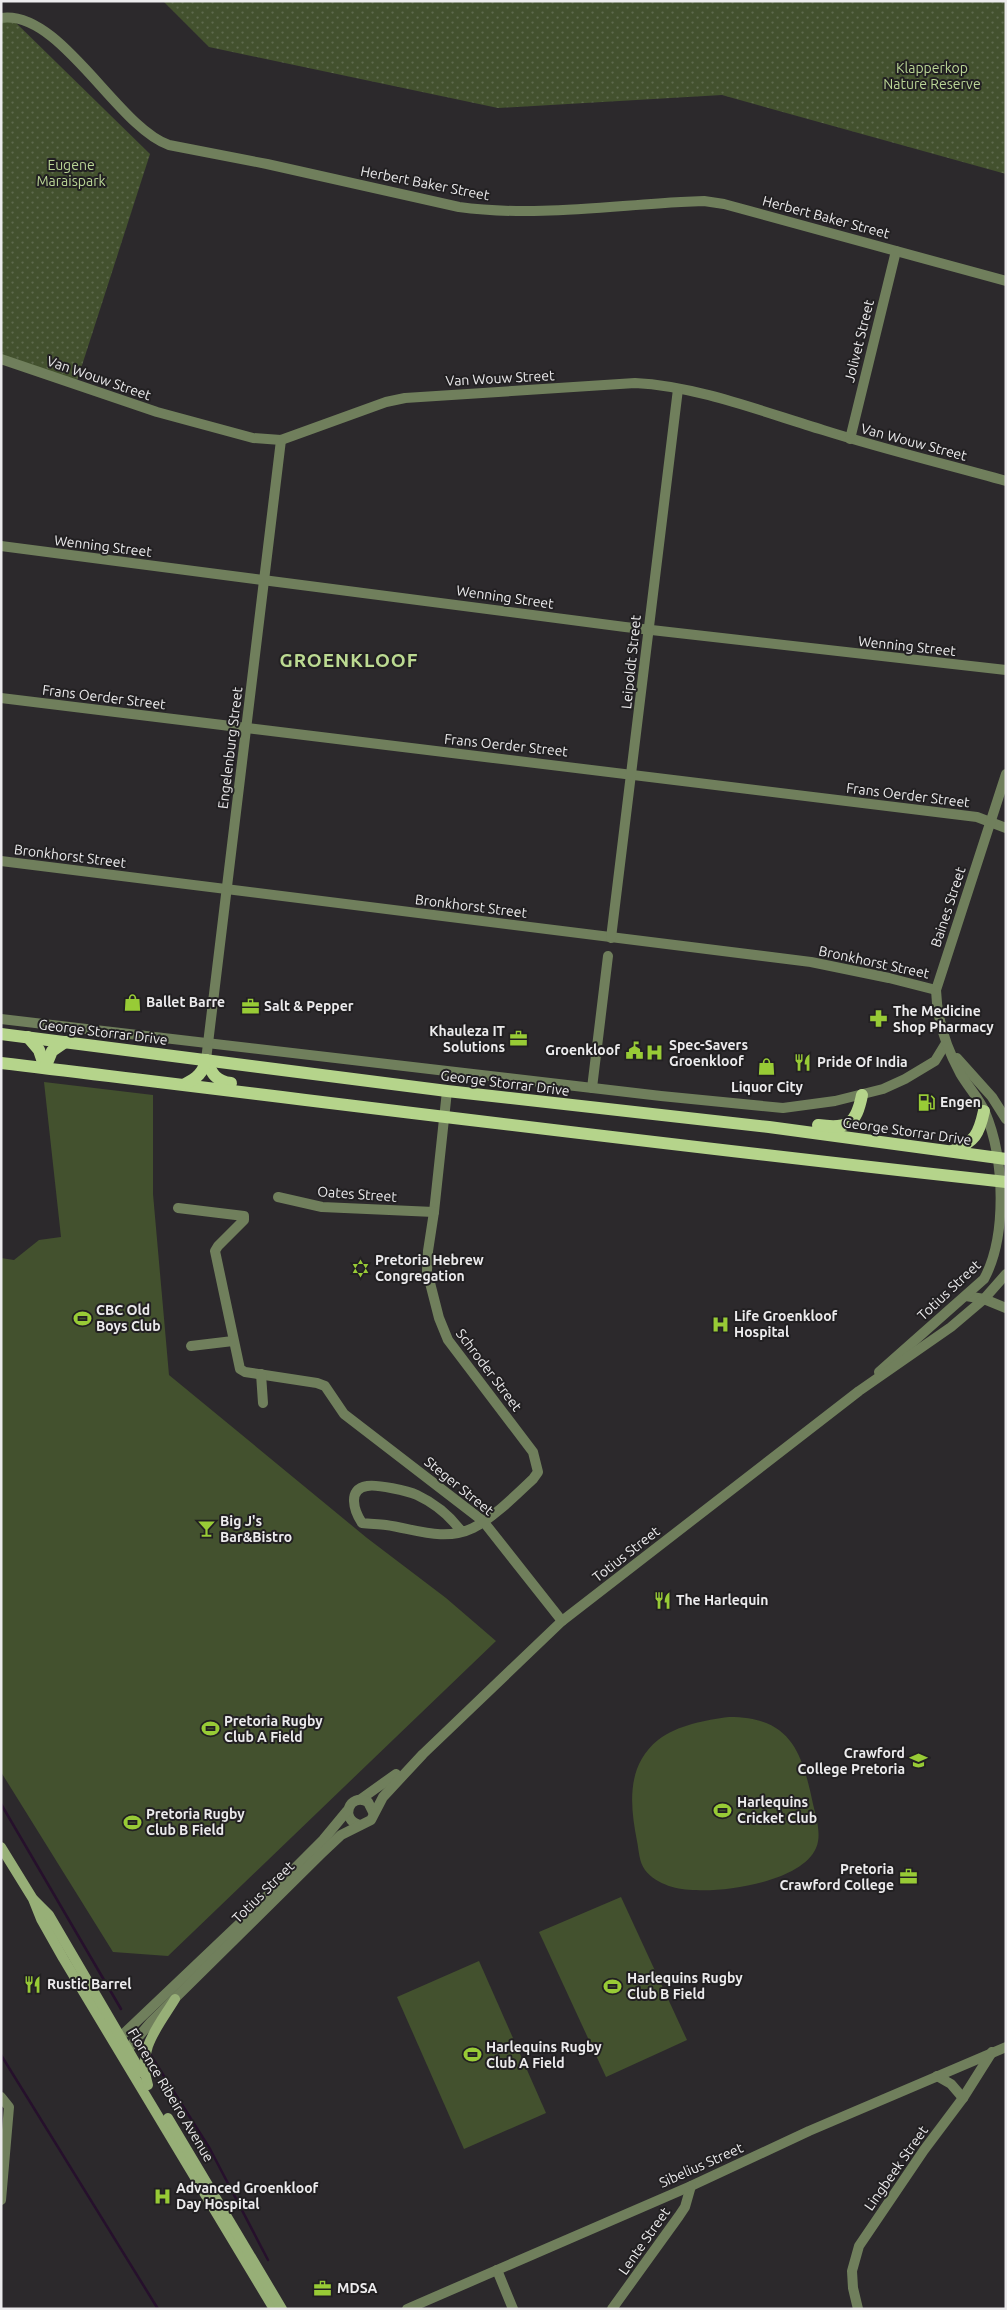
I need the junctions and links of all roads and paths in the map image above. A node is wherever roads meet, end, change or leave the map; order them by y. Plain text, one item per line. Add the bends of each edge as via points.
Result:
1 (1, 18) edge
2 (896, 251) junction
3 (1006, 281) edge
4 (1, 359) edge
5 (678, 389) junction
6 (850, 439) junction
7 (281, 440) junction
8 (1006, 481) edge
9 (1, 546) edge
10 (265, 579) junction
11 (648, 629) junction
12 (1006, 670) edge
13 (1, 698) edge
14 (247, 728) junction
15 (632, 774) junction
16 (1006, 774) edge
17 (991, 820) junction
18 (1006, 828) edge
19 (1, 861) edge
20 (227, 889) junction
21 (611, 938) junction
22 (608, 956) dead end
23 (936, 990) junction
24 (1, 1019) edge
25 (1, 1034) edge
26 (28, 1038) junction
27 (65, 1042) junction
28 (208, 1044) junction
29 (948, 1046) junction
30 (206, 1060) junction
31 (1, 1063) edge
32 (45, 1068) junction
33 (185, 1084) junction
34 (592, 1088) junction
35 (447, 1091) junction
36 (862, 1095) junction
37 (307, 1100) junction
38 (984, 1111) junction
39 (444, 1118) junction
40 (1006, 1119) edge
41 (769, 1128) junction
42 (952, 1151) junction
43 (1003, 1159) edge
44 (1005, 1182) edge
45 (278, 1197) dead end
46 (178, 1208) dead end
47 (434, 1212) junction
48 (1006, 1277) edge
49 (984, 1279) junction
50 (966, 1296) junction
51 (984, 1299) junction
52 (1006, 1308) edge
53 (233, 1341) junction
54 (191, 1346) dead end
55 (261, 1374) junction
56 (859, 1391) junction
57 (263, 1403) dead end
58 (483, 1521) junction
59 (461, 1532) junction
60 (562, 1621) junction
61 (422, 1754) junction
62 (361, 1799) junction
63 (348, 1811) junction
64 (373, 1812) junction
65 (360, 1825) junction
66 (2, 1851) edge
67 (175, 1999) junction
68 (118, 2040) junction
69 (1006, 2047) edge
70 (125, 2052) junction
71 (992, 2052) junction
72 (937, 2076) junction
73 (148, 2085) junction
74 (1, 2098) edge
75 (963, 2098) junction
76 (690, 2186) junction
77 (1, 2200) edge
78 (497, 2270) junction
79 (274, 2309) edge
80 (282, 2309) edge
81 (408, 2309) edge
82 (513, 2309) edge
83 (612, 2309) edge
84 (858, 2309) edge

1 - 2 street, Herbert Baker Street via 20,19 44,32 144,130 158,142 169,145 486,211 704,201
2 - 3 street, Herbert Baker Street
2 - 6 street, Jolivet Street
4 - 7 street, Van Wouw Street via 232,434
5 - 6 street, Van Wouw Street
5 - 7 street, Van Wouw Street via 659,384 635,384 405,398
5 - 11 street, Leipoldt Street
6 - 8 street, Van Wouw Street
7 - 10 street, Engelenburg Street
9 - 10 street, Wenning Street
10 - 11 street, Wenning Street
10 - 14 street, Engelenburg Street
11 - 12 street, Wenning Street
11 - 15 street, Leipoldt Street
13 - 14 street, Frans Oerder Street
14 - 15 street, Frans Oerder Street
14 - 20 street, Engelenburg Street
15 - 17 street, Frans Oerder Street
15 - 21 street, Leipoldt Street
16 - 17 street, Baines Street
17 - 18 street, Frans Oerder Street
17 - 23 street, Baines Street
19 - 20 street, Bronkhorst Street
20 - 21 street, Bronkhorst Street
20 - 28 street, Engelenburg Street
21 - 23 street, Bronkhorst Street via 811,962
22 - 34 street
23 - 29 street, Baines Street via 938,1016
24 - 28 street, George Storrar Drive
25 - 26 main road, George Storrar Drive
26 - 27 main road, George Storrar Drive
26 - 32 main road via 39,1050
27 - 30 main road, George Storrar Drive
27 - 32 main road via 52,1051
28 - 30 street, Engelenburg Street
28 - 34 street, George Storrar Drive
29 - 36 street, George Storrar Drive via 933,1062 902,1081
29 - 38 street, Baines Street via 960,1073
29 - 40 street, Baines Street via 989,1093
30 - 33 main road via 198,1076
30 - 35 main road, George Storrar Drive
30 - 37 main road via 220,1082 288,1090
31 - 32 main road
32 - 33 main road
33 - 37 main road
34 - 36 street, George Storrar Drive via 783,1108
35 - 39 street, Schroder Street
35 - 41 main road, George Storrar Drive
36 - 41 main road via 857,1116 846,1125 788,1123
37 - 39 main road
38 - 42 main road via 981,1125 971,1142
38 - 43 street, Baines Street
39 - 44 main road
39 - 47 street, Schroder Street
41 - 42 main road, George Storrar Drive
42 - 43 main road, George Storrar Drive
43 - 44 street, Totius Street
44 - 49 street, Totius Street via 1002,1247 992,1270
45 - 47 street, Oates Street via 322,1207
46 - 53 street via 244,1216 244,1220 215,1252
47 - 58 street, Schroder Street via 427,1271 442,1328 533,1452 537,1465 538,1472 533,1479
48 - 51 street, Totius Street
49 - 50 street, Totius Street
49 - 51 street
50 - 51 street
50 - 56 street, Totius Street
51 - 52 street
51 - 56 street, Totius Street via 928,1345
53 - 54 street
53 - 55 street, Steger Street via 240,1369
55 - 57 street
55 - 58 street, Steger Street via 325,1386 340,1409
56 - 60 street, Totius Street
58 - 59 street, Schroder Street
58 - 60 street, Steger Street
59 - 59 street, Schroder Street via 453,1520 414,1494 373,1485 359,1490 353,1501 362,1523 441,1535
60 - 61 street, Totius Street
61 - 62 street, Totius Street
61 - 64 street, Totius Street
62 - 63 street via 350,1804
62 - 64 street via 371,1804
63 - 65 street via 352,1822
63 - 68 street, Totius Street via 240,1924
64 - 65 street, Totius Street via 371,1820
65 - 67 street, Totius Street via 341,1835
66 - 68 main road, Florence Ribeiro Avenue via 49,1916
67 - 70 street, Totius Street
67 - 73 main road via 148,2045 144,2066
68 - 70 main road, Florence Ribeiro Avenue
69 - 71 street, Sibelius Street
70 - 73 main road, Florence Ribeiro Avenue
70 - 79 main road, Florence Ribeiro Avenue
71 - 72 street, Sibelius Street
71 - 75 street, Lingbeek Street
72 - 75 street via 951,2084
72 - 76 street, Sibelius Street
73 - 80 main road, Florence Ribeiro Avenue
74 - 77 street via 9,2107
75 - 84 street, Lingbeek Street via 859,2246 852,2271
76 - 78 street, Sibelius Street
76 - 83 street, Lente Street via 679,2216
78 - 81 street, Sibelius Street
78 - 82 street

